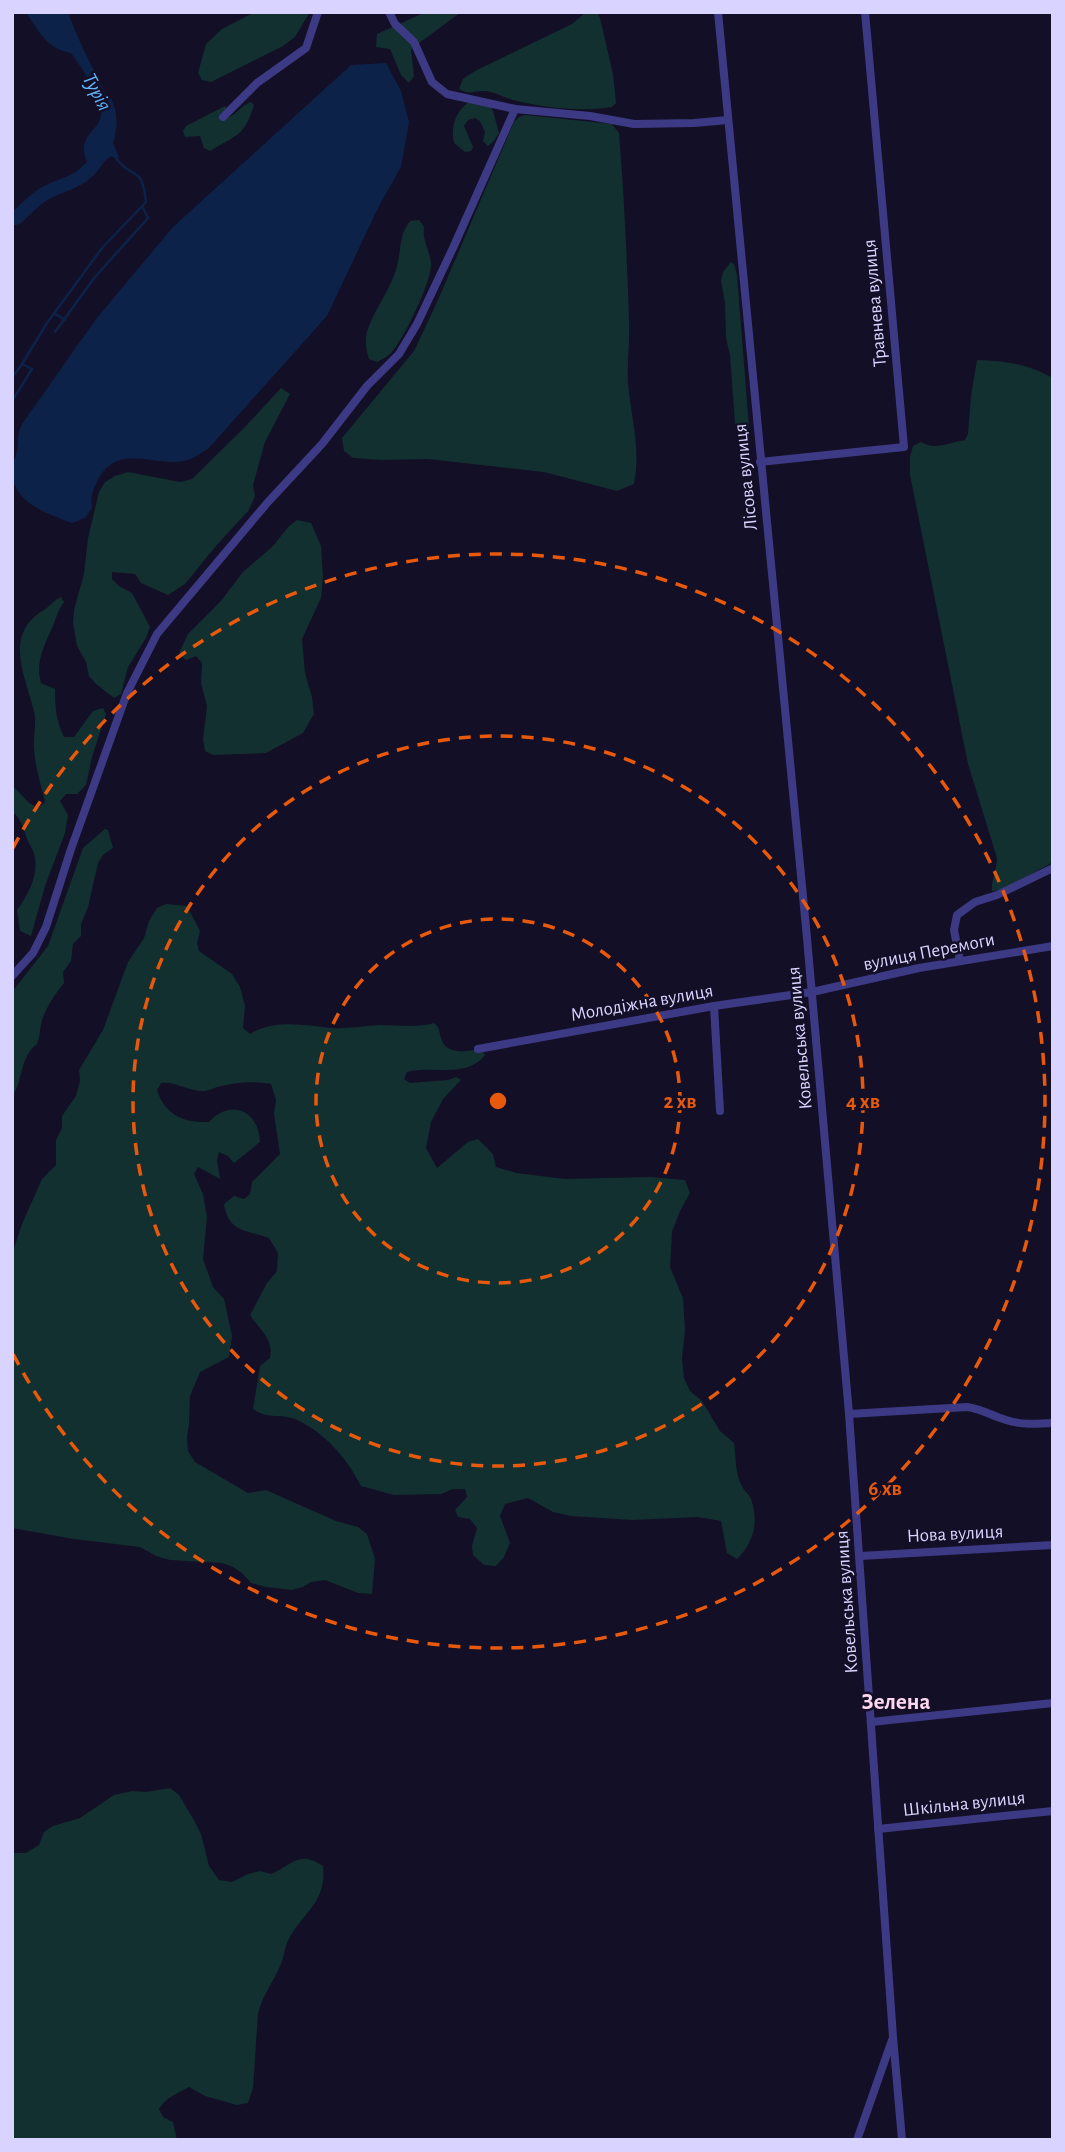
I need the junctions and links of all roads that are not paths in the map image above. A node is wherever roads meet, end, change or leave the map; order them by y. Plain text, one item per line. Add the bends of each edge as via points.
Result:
1 (318, 12) edge
2 (389, 12) edge
3 (718, 12) edge
4 (865, 12) edge
5 (515, 109) junction
6 (223, 117) dead end
7 (727, 120) junction
8 (760, 461) junction
9 (1053, 868) edge
10 (807, 938) joint
11 (1053, 946) edge
12 (960, 961) junction
13 (12, 976) edge
14 (812, 992) junction
15 (714, 1006) junction
16 (478, 1049) dead end
17 (720, 1111) dead end
18 (849, 1414) junction
19 (1053, 1423) edge
20 (1053, 1545) edge
21 (860, 1556) junction
22 (1053, 1703) edge
23 (871, 1722) junction
24 (1053, 1811) edge
25 (877, 1829) junction
26 (893, 2037) junction
27 (857, 2140) edge
28 (902, 2140) edge

1 - 6 street via 306,48 257,83
2 - 5 street via 414,42 438,88
3 - 7 street, Лісова вулиця
4 - 8 street, Травнева вулиця via 904,447
5 - 7 street via 634,124
5 - 13 street via 399,354 157,634 130,685 46,927 33,953
7 - 8 street, Лісова вулиця
8 - 10 street, Лісова вулиця
9 - 12 street via 975,902 957,915 954,930
10 - 14 street, Ковельська вулиця
11 - 12 street, вулиця Перемоги
12 - 14 street, вулиця Перемоги
14 - 15 street, Молодіжна вулиця
14 - 18 street, Ковельська вулиця
15 - 16 street, Молодіжна вулиця
15 - 17 street
18 - 19 street via 967,1407 1006,1420
18 - 21 street, Ковельська вулиця
20 - 21 street, Нова вулиця
21 - 23 street, Ковельська вулиця
22 - 23 street
23 - 25 street, Ковельська вулиця
24 - 25 street, Шкільна вулиця
25 - 26 street, Ковельська вулиця
26 - 27 street
26 - 28 street, Ковельська вулиця

